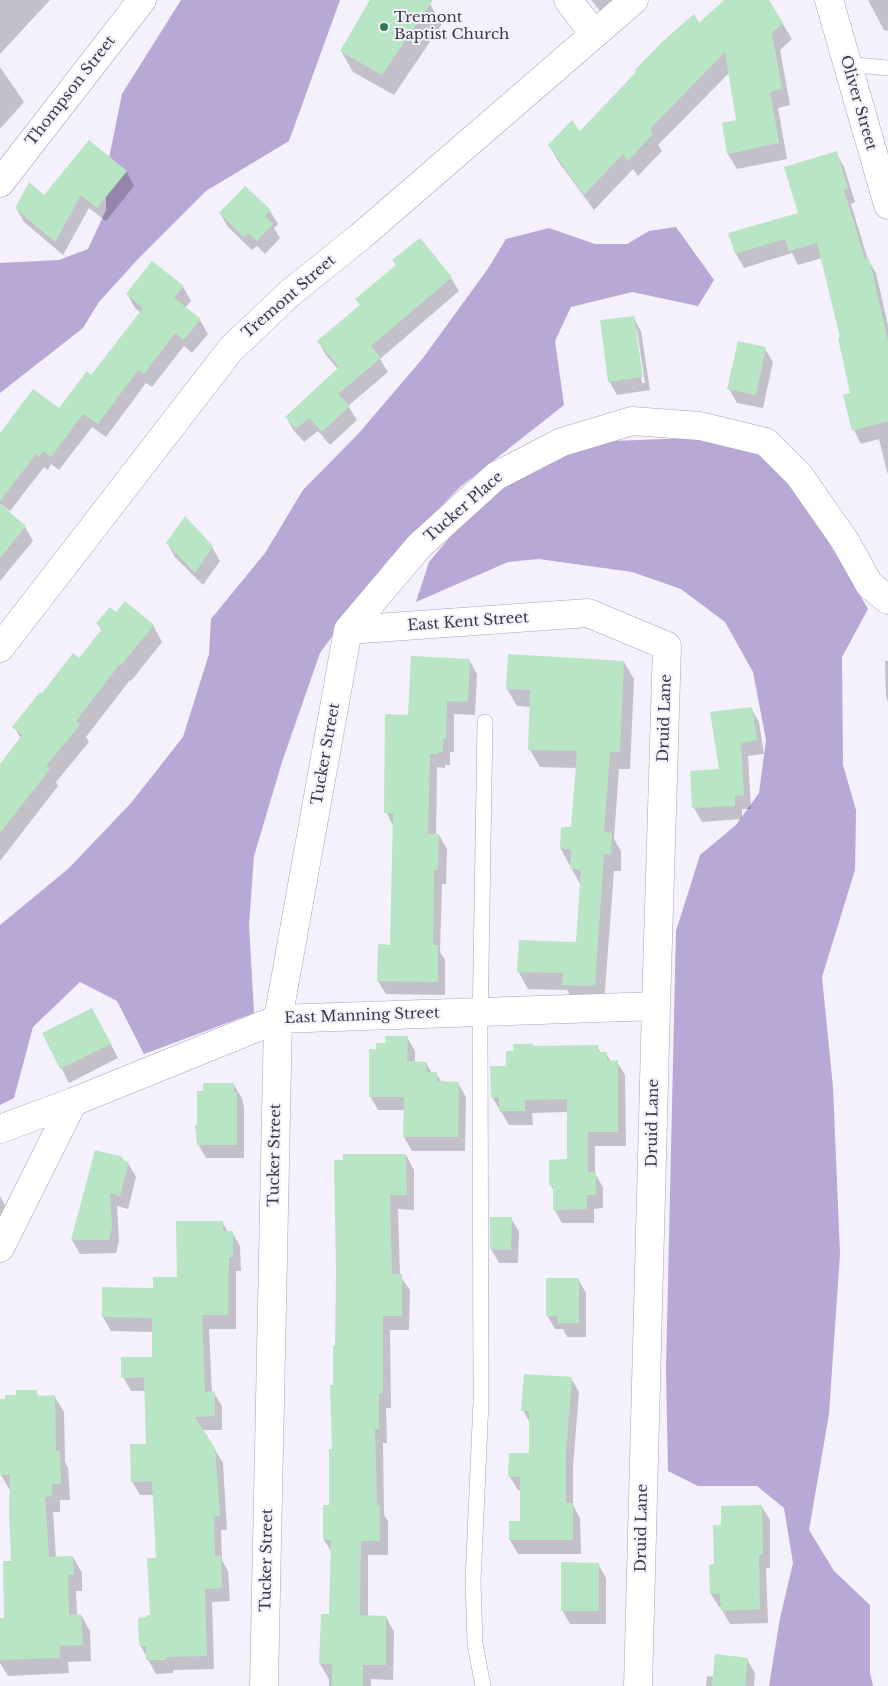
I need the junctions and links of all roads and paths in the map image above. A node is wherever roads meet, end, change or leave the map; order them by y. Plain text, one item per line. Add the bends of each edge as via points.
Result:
1 (142, 0) edge
2 (568, 0) edge
3 (634, 0) edge
4 (829, 0) edge
5 (594, 34) junction
6 (847, 64) junction
7 (888, 68) edge
8 (0, 182) edge
9 (888, 205) edge
10 (888, 600) edge
11 (588, 614) joint
12 (348, 630) junction
13 (0, 648) edge
14 (485, 722) dead end
15 (656, 1006) junction
16 (481, 1012) junction
17 (278, 1018) junction
18 (73, 1102) junction
19 (0, 1128) edge
20 (0, 1248) edge
21 (264, 1686) edge
22 (483, 1686) edge
23 (638, 1686) edge

1 - 8 street, Thompson Street
2 - 5 street
3 - 5 street, Tremont Street
4 - 6 street, Oliver Street
5 - 13 street, Tremont Street via 361,236 290,293 231,349
6 - 7 lane
6 - 9 street, Oliver Street
10 - 12 street, Tucker Place via 869,584 845,541 799,475 766,442 700,426 632,421 562,442 496,476 419,546
11 - 12 street, East Kent Street
11 - 15 street, Druid Lane via 667,646
12 - 17 street, Tucker Street
14 - 16 lane
15 - 16 street, East Manning Street
15 - 23 street, Druid Lane
16 - 17 street, East Manning Street
16 - 22 lane via 481,1401 473,1582 475,1644
17 - 18 street, East Manning Street
17 - 21 street, Tucker Street
18 - 19 street, East Manning Street
18 - 20 street

